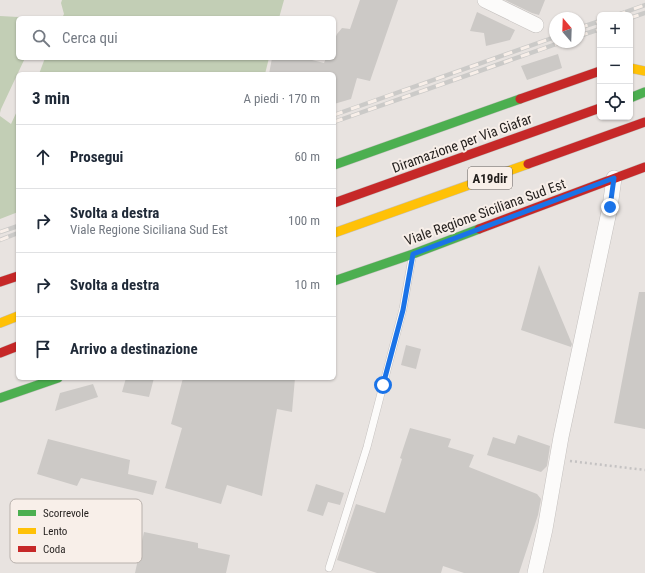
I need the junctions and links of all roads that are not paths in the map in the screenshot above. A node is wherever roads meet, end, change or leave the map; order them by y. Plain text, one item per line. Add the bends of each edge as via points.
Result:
1 (485, 0) edge
2 (536, 25) dead end
3 (633, 69) edge
4 (645, 71) edge
5 (597, 72) edge
6 (645, 92) edge
7 (633, 97) edge
8 (597, 109) edge
9 (645, 122) edge
10 (336, 164) edge
11 (645, 167) edge
12 (614, 178) junction
13 (336, 202) edge
14 (336, 232) edge
15 (413, 254) junction
16 (16, 277) edge
17 (336, 280) edge
18 (0, 282) edge
19 (16, 317) edge
20 (0, 322) edge
21 (16, 347) edge
22 (0, 353) edge
23 (52, 380) edge
24 (0, 398) edge
25 (329, 568) dead end
26 (535, 573) edge

1 - 2 street
3 - 4 main road
5 - 10 main road
6 - 7 main road
8 - 13 main road, Diramazione per Via Giafar / A19dir
9 - 14 main road, A19dir
11 - 12 main road, Viale Regione Siciliana Sud Est
12 - 15 main road, Viale Regione Siciliana Sud Est
12 - 26 street
15 - 17 main road, Viale Regione Siciliana Sud Est
15 - 25 lane via 403,310 367,447
16 - 18 main road
19 - 20 main road
21 - 22 main road
23 - 24 main road

